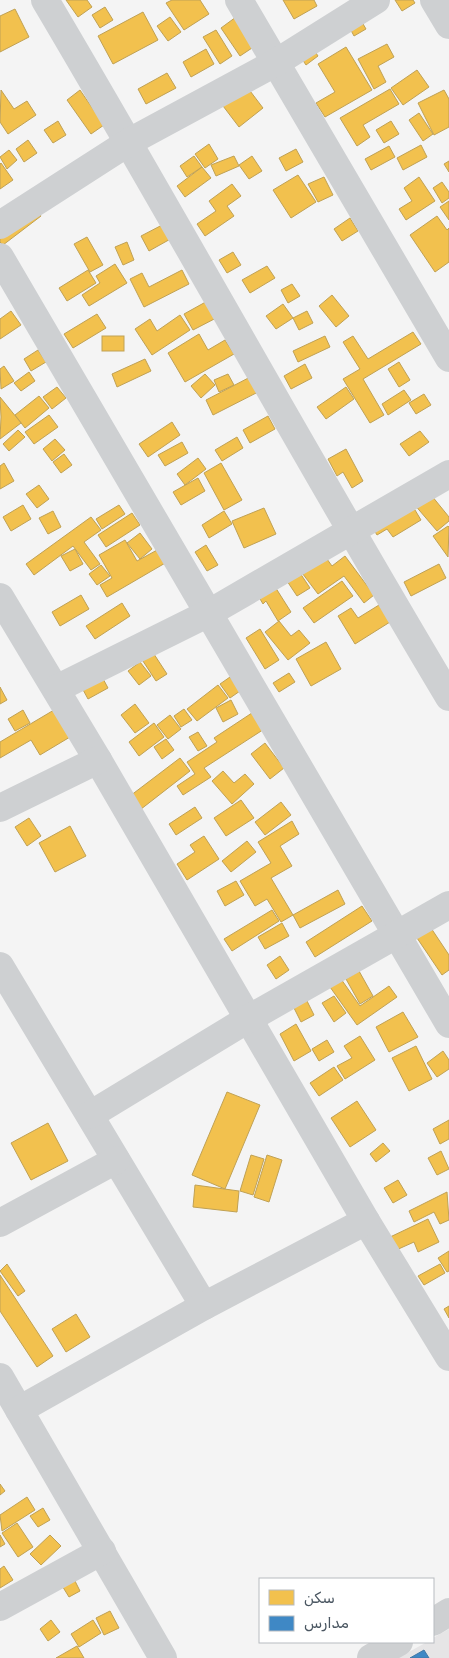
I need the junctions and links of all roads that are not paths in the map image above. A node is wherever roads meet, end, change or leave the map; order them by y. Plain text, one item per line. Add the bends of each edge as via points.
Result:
1 (45, 0) edge
2 (239, 0) edge
3 (376, 0) edge
4 (434, 0) edge
5 (449, 25) edge
6 (277, 62) junction
7 (129, 142) junction
8 (0, 225) edge
9 (0, 257) edge
10 (449, 358) edge
11 (449, 474) edge
12 (350, 532) junction
13 (0, 597) edge
14 (209, 613) junction
15 (56, 689) junction
16 (449, 697) edge
17 (98, 760) junction
18 (0, 808) edge
19 (449, 905) edge
20 (397, 934) junction
21 (0, 966) edge
22 (248, 1019) junction
23 (449, 1024) edge
24 (90, 1115) junction
25 (116, 1160) junction
26 (366, 1221) junction
27 (0, 1224) edge
28 (204, 1306) junction
29 (448, 1351) edge
30 (0, 1377) edge
31 (19, 1410) junction
32 (102, 1551) junction
33 (0, 1607) edge
34 (449, 1612) edge
35 (434, 1621) edge
36 (397, 1643) edge
37 (163, 1658) edge
38 (371, 1658) edge

1 - 7 street
2 - 6 street
3 - 6 street
4 - 5 street
6 - 7 street
6 - 10 street
7 - 8 street
7 - 12 street
9 - 14 street
11 - 12 street
12 - 14 street
12 - 16 street
13 - 15 street
14 - 15 street
14 - 20 street
15 - 17 street
17 - 18 street
17 - 22 street
19 - 20 street
20 - 22 street
20 - 23 street
21 - 24 street
22 - 24 street
22 - 26 street
24 - 25 street
25 - 27 street
25 - 28 street
26 - 28 street
26 - 29 street
28 - 31 street
30 - 31 street
31 - 32 street
32 - 33 street
32 - 37 street
34 - 35 street
36 - 38 street

